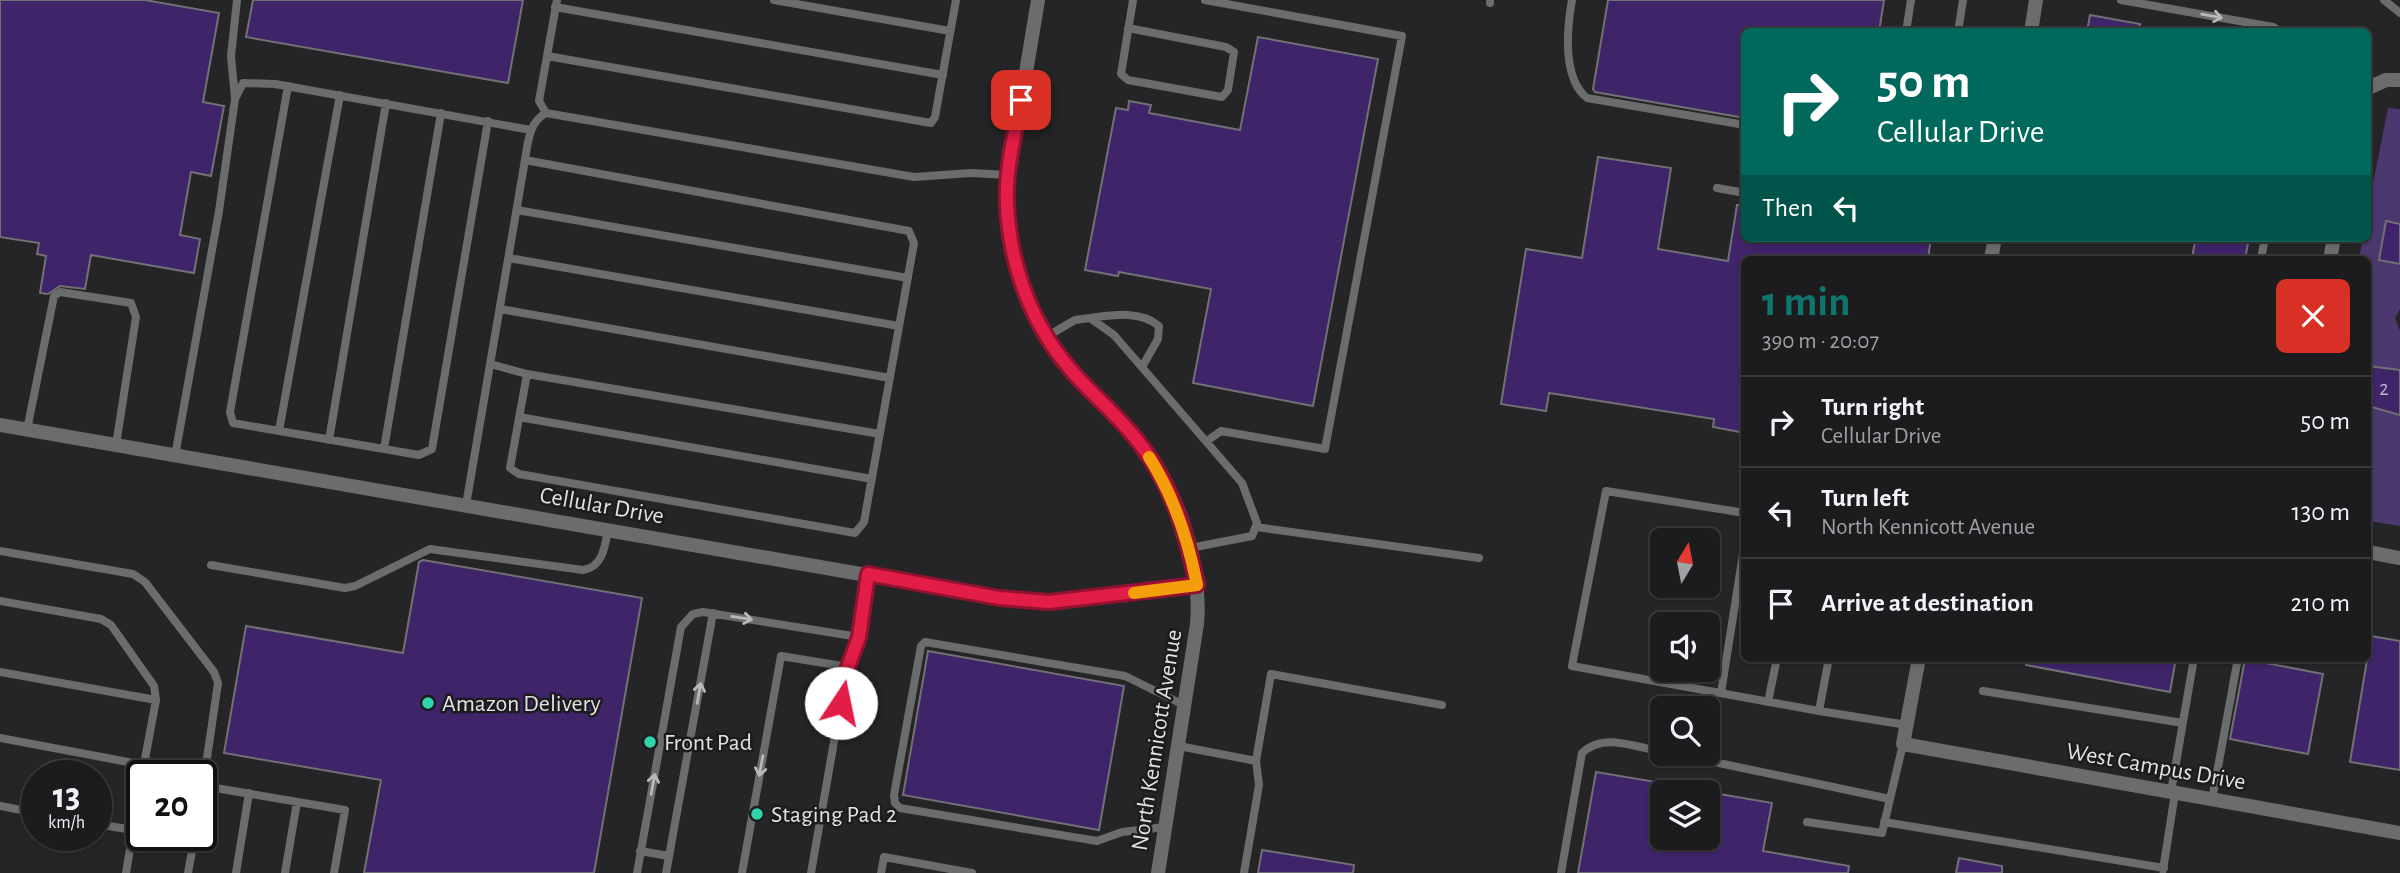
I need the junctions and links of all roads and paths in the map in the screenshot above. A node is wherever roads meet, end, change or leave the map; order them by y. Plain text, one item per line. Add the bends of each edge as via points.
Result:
1 (237, 0) edge
2 (774, 0) edge
3 (956, 0) edge
4 (1038, 0) edge
5 (1132, 0) edge
6 (1205, 0) edge
7 (1572, 0) edge
8 (1911, 0) edge
9 (1963, 0) edge
10 (2036, 0) edge
11 (2121, 0) edge
12 (2384, 0) edge
13 (556, 4) edge
14 (2400, 13) edge
15 (1128, 28) junction
16 (1907, 28) edge
17 (1959, 28) edge
18 (2032, 28) edge
19 (2275, 28) edge
20 (950, 31) junction
21 (547, 56) junction
22 (943, 75) junction
23 (2400, 80) edge
24 (288, 86) junction
25 (2371, 87) edge
26 (340, 95) junction
27 (235, 99) junction
28 (386, 103) junction
29 (441, 113) junction
30 (546, 113) junction
31 (488, 121) junction
32 (1741, 124) edge
33 (531, 130) junction
34 (525, 160) junction
35 (1008, 175) junction
36 (1717, 188) dead end
37 (1741, 192) edge
38 (517, 210) junction
39 (509, 258) junction
40 (908, 278) junction
41 (500, 309) junction
42 (1090, 318) junction
43 (899, 326) junction
44 (1046, 338) junction
45 (490, 364) junction
46 (1142, 367) junction
47 (527, 374) junction
48 (890, 378) junction
49 (519, 417) junction
50 (0, 425) edge
51 (27, 430) junction
52 (279, 431) junction
53 (880, 434) junction
54 (329, 440) junction
55 (1207, 441) junction
56 (116, 445) junction
57 (384, 449) junction
58 (175, 456) junction
59 (872, 479) junction
60 (466, 505) junction
61 (1741, 512) edge
62 (1256, 527) junction
63 (608, 530) junction
64 (1190, 548) junction
65 (0, 551) edge
66 (2371, 553) edge
67 (1479, 558) dead end
68 (2400, 558) edge
69 (211, 565) dead end
70 (1741, 566) edge
71 (868, 574) junction
72 (1197, 585) junction
73 (0, 601) edge
74 (713, 613) junction
75 (859, 637) junction
76 (1776, 662) edge
77 (1828, 662) edge
78 (1918, 662) edge
79 (2193, 662) edge
80 (2237, 662) edge
81 (848, 667) junction
82 (0, 671) edge
83 (1983, 691) dead end
84 (1721, 693) junction
85 (156, 700) junction
86 (1769, 702) junction
87 (1442, 705) dead end
88 (1186, 706) junction
89 (1819, 711) junction
90 (2183, 723) junction
91 (1907, 725) junction
92 (0, 738) edge
93 (1903, 744) junction
94 (1179, 746) junction
95 (1650, 750) edge
96 (145, 760) edge
97 (208, 760) edge
98 (1256, 761) junction
99 (126, 762) edge
100 (1720, 763) edge
101 (217, 788) edge
102 (249, 793) junction
103 (2173, 793) junction
104 (1890, 799) junction
105 (2213, 800) junction
106 (297, 802) junction
107 (0, 806) edge
108 (21, 810) edge
109 (1807, 822) dead end
110 (1884, 822) junction
111 (1165, 827) junction
112 (2400, 833) edge
113 (130, 851) edge
114 (192, 851) edge
115 (640, 851) junction
116 (669, 856) junction
117 (2163, 870) edge
118 (126, 873) edge
119 (188, 873) edge
120 (236, 873) edge
121 (285, 873) edge
122 (334, 873) edge
123 (636, 873) edge
124 (666, 873) edge
125 (742, 873) edge
126 (811, 873) edge
127 (881, 873) edge
128 (972, 873) edge
129 (1157, 873) edge
130 (1244, 873) edge
131 (1561, 873) edge

1 - 27 lane via 231,56
2 - 20 lane
3 - 20 lane
4 - 35 street, North Kennicott Avenue
5 - 15 lane
6 - 55 lane via 1402,36 1325,449 1222,431
7 - 32 lane via 1568,34 1573,78 1587,98
8 - 16 lane
9 - 17 lane
10 - 18 street
11 -> 19 lane
12 - 14 lane
13 - 21 lane
13 - 22 lane
15 - 15 lane via 1121,74 1128,80 1222,97 1228,90 1234,52 1226,47
20 - 22 lane
21 - 22 lane via 924,123 935,117
21 - 30 lane via 540,101
23 - 25 street
24 - 26 lane
24 - 27 lane via 243,83
24 - 52 lane via 230,412 233,423
26 - 28 lane
26 - 52 lane
27 - 58 lane
28 - 29 lane
28 - 54 lane
29 - 31 lane
29 - 57 lane
30 - 33 lane
30 - 35 lane via 914,177
31 - 33 lane
31 - 57 lane via 432,449 419,455
33 - 34 lane
34 - 38 lane
34 - 40 lane via 909,231 914,243
35 - 44 street, North Kennicott Avenue via 1014,255
36 - 37 lane
38 - 39 lane
38 - 40 lane
39 - 41 lane
39 - 43 lane
40 - 43 lane
41 - 45 lane
41 - 48 lane
42 - 44 lane via 1075,320
42 - 46 lane via 1114,335
42 - 46 lane via 1117,314 1149,318 1158,326 1158,339
43 - 48 lane
44 - 64 street, North Kennicott Avenue via 1076,377 1145,449 1170,493
45 - 47 lane
45 - 60 lane
46 - 55 lane
47 - 49 lane
47 - 53 lane
48 - 53 lane
49 - 59 lane
49 - 59 lane via 510,468 519,474 855,533 864,522
50 - 51 street, Cellular Drive
51 - 56 street, Cellular Drive
51 - 56 lane via 54,296 60,292 131,303 136,317
52 - 54 lane
53 - 59 lane
54 - 57 lane
55 - 62 lane via 1242,483
56 - 58 street, Cellular Drive
58 - 60 street, Cellular Drive
60 - 63 street, Cellular Drive
61 - 84 lane via 1606,491 1572,666
62 - 64 lane via 1252,536
62 - 67 lane
63 - 69 lane via 602,557 583,570 430,549 345,588
63 - 71 street, Cellular Drive
64 - 72 street, North Kennicott Avenue
65 - 97 lane via 133,575 145,582 216,677 219,691
66 - 68 street
70 - 84 lane
71 - 72 street, Cellular Drive via 999,598 1049,602
71 - 75 lane
72 - 88 street, North Kennicott Avenue via 1197,624
73 - 85 lane via 105,620 149,676
74 -> 75 lane
115 -> 74 lane via 681,627 693,614
116 -> 74 lane
75 - 81 lane
76 - 86 lane
77 - 89 lane
78 - 91 street
79 - 90 lane
80 - 105 lane
81 -> 125 lane via 781,656
81 - 126 lane
82 - 85 lane
83 - 90 lane
84 - 86 lane
85 - 96 lane
86 - 89 lane
87 - 98 lane via 1272,674
88 - 94 street, North Kennicott Avenue
88 - 111 lane via 1125,676 925,642 920,646 894,795 900,808 1097,841 1122,832
89 - 91 lane
90 - 103 lane
91 - 93 street
92 - 99 lane
93 - 103 street, West Campus Drive
93 - 104 lane
94 - 98 lane
94 - 111 street, North Kennicott Avenue
95 - 131 lane via 1604,740 1582,753
98 - 130 lane via 1259,785
100 - 104 lane
101 - 102 lane
102 - 106 lane
102 - 120 lane
103 - 105 street, West Campus Drive
103 - 117 lane
104 - 110 lane
105 - 112 street, West Campus Drive
106 - 121 lane
106 - 122 lane via 345,810
107 - 108 lane
109 - 110 lane via 1882,833
110 - 117 lane
111 - 129 street, North Kennicott Avenue
113 - 118 lane
114 - 119 lane
115 - 116 lane
115 - 123 lane
116 - 124 lane
127 - 128 lane via 884,858

